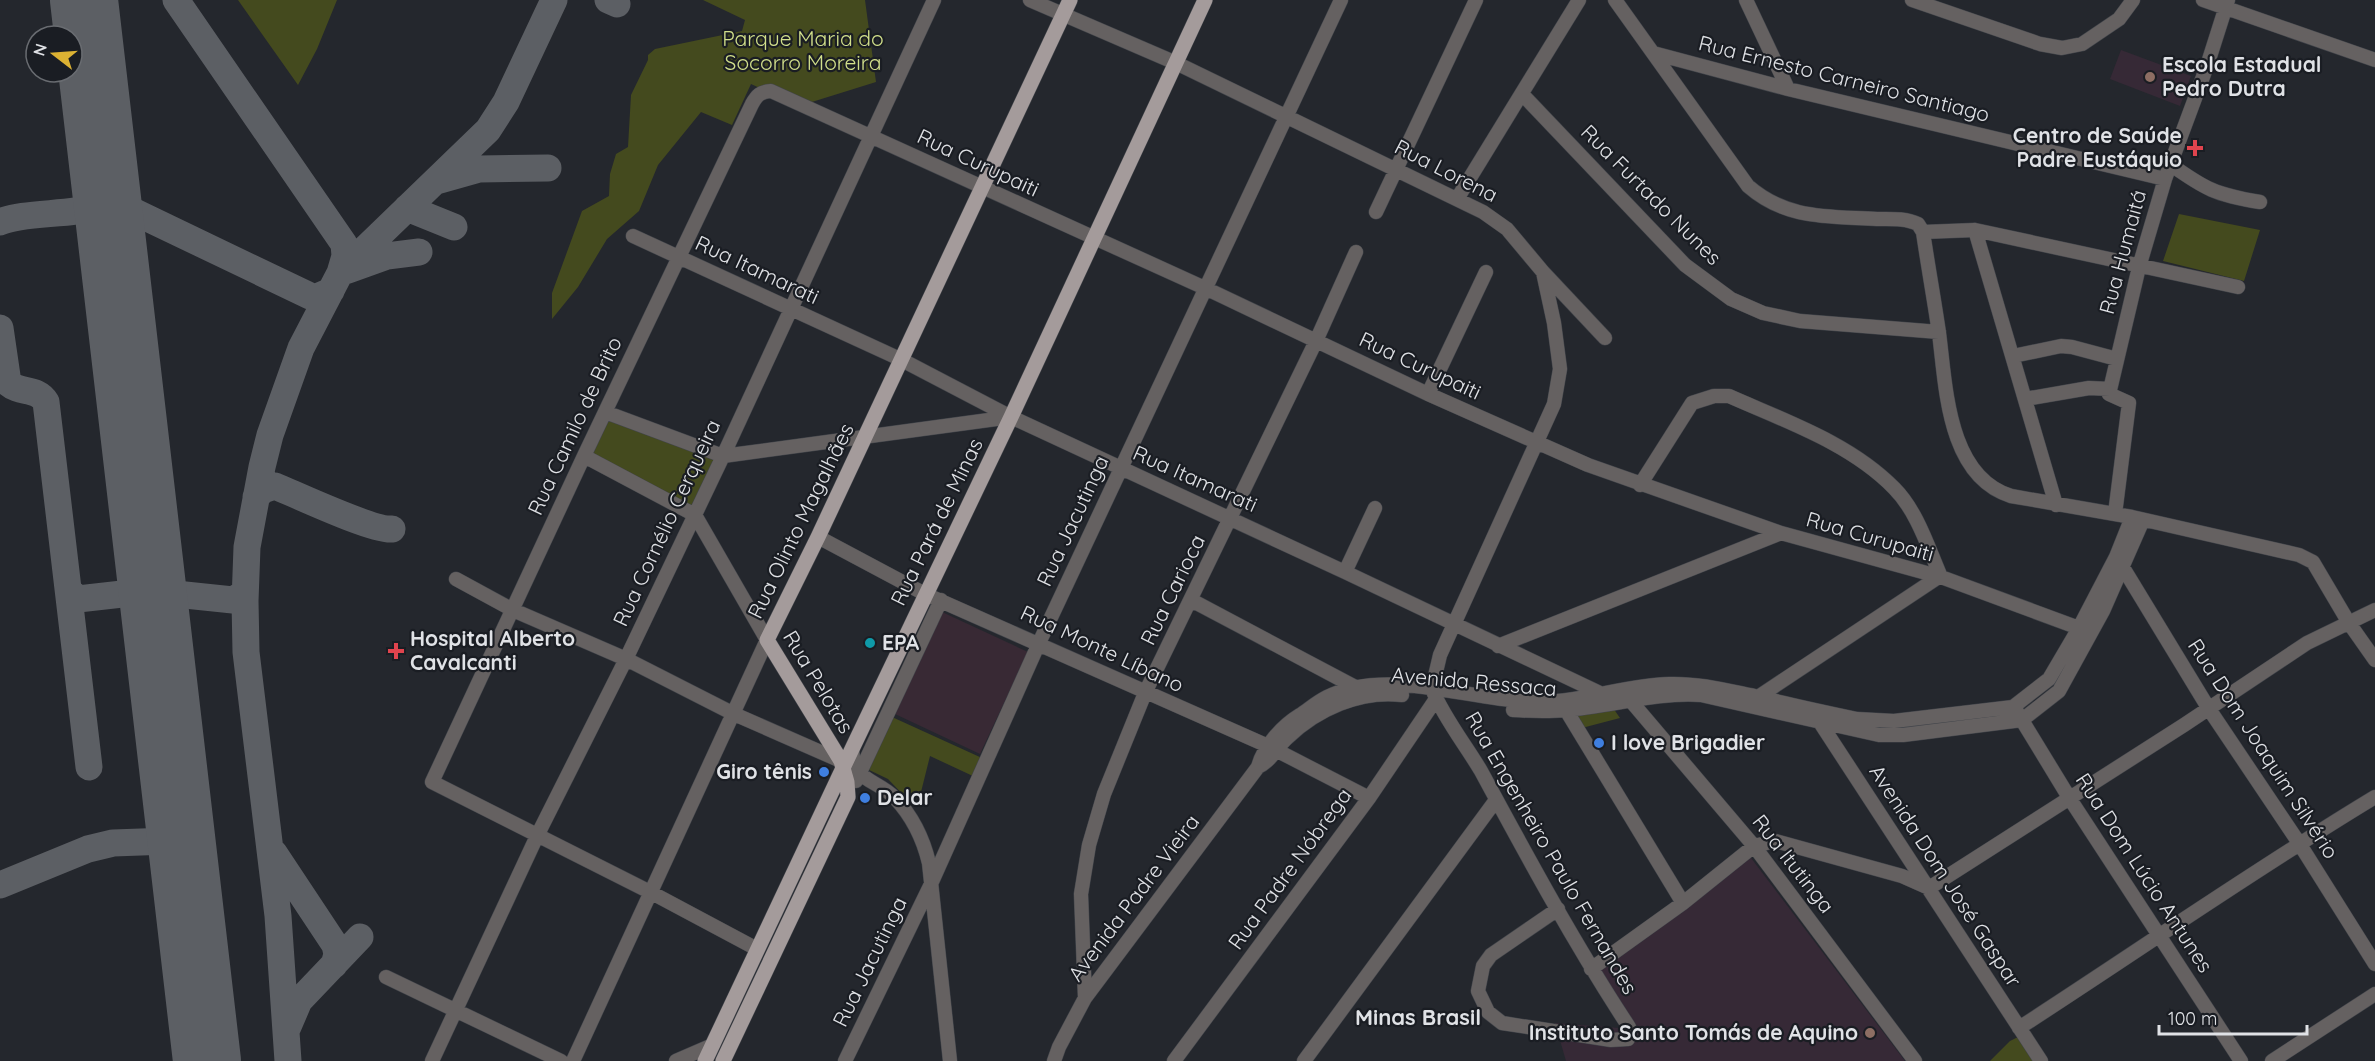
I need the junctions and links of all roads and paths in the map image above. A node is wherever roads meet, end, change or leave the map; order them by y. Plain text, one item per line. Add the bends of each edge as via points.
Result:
1 (934, 0) edge
2 (1030, 0) edge
3 (1070, 0) edge
4 (1205, 0) edge
5 (1341, 0) edge
6 (1476, 0) edge
7 (1580, 0) edge
8 (1615, 0) edge
9 (1746, 0) edge
10 (1912, 0) edge
11 (2133, 0) edge
12 (2202, 0) edge
13 (2227, 4) edge
14 (1063, 16) junction
15 (1653, 53) junction
16 (2375, 60) edge
17 (1176, 63) junction
18 (1788, 88) junction
19 (762, 92) joint
20 (1522, 94) junction
21 (1286, 116) junction
22 (872, 137) junction
23 (2170, 164) junction
24 (1397, 169) junction
25 (2164, 180) junction
26 (982, 188) junction
27 (1457, 199) junction
28 (2259, 202) dead end
29 (1377, 212) dead end
30 (1975, 230) junction
31 (1923, 232) junction
32 (633, 236) dead end
33 (1096, 238) junction
34 (1356, 252) dead end
35 (679, 257) junction
36 (2139, 267) junction
37 (1486, 272) dead end
38 (1543, 272) junction
39 (2238, 287) dead end
40 (1207, 289) junction
41 (791, 310) junction
42 (1939, 332) junction
43 (1605, 338) dead end
44 (1316, 341) junction
45 (2013, 356) junction
46 (900, 359) junction
47 (2117, 359) junction
48 (2110, 389) junction
49 (1428, 394) junction
50 (2025, 399) junction
51 (605, 412) junction
52 (1011, 417) junction
53 (864, 437) junction
54 (1538, 442) junction
55 (584, 456) junction
56 (723, 456) junction
57 (1121, 469) junction
58 (1640, 485) junction
59 (2056, 505) junction
60 (1375, 508) dead end
61 (2115, 514) junction
62 (695, 515) junction
63 (1231, 518) junction
64 (2138, 519) junction
65 (1781, 533) junction
66 (2125, 536) junction
67 (818, 537) junction
68 (2120, 562) junction
69 (1345, 572) junction
70 (1939, 577) junction
71 (456, 579) dead end
72 (926, 594) junction
73 (940, 600) junction
74 (1191, 600) junction
75 (513, 610) junction
76 (2375, 610) edge
77 (1455, 623) junction
78 (2349, 623) junction
79 (2079, 628) junction
80 (767, 640) junction
81 (1039, 643) junction
82 (1498, 646) junction
83 (626, 659) junction
84 (2375, 660) edge
85 (1357, 688) junction
86 (1145, 693) junction
87 (1434, 694) junction
88 (1604, 699) junction
89 (1630, 699) junction
90 (1757, 703) junction
91 (1563, 706) junction
92 (2013, 707) junction
93 (2209, 709) junction
94 (734, 714) junction
95 (1822, 717) junction
96 (2022, 720) junction
97 (1273, 748) junction
98 (852, 749) junction
99 (842, 764) junction
100 (1258, 767) joint
101 (859, 774) junction
102 (848, 797) junction
103 (2375, 797) edge
104 (1369, 798) junction
105 (2070, 799) junction
106 (1496, 800) junction
107 (537, 836) junction
108 (2299, 843) junction
109 (1754, 846) junction
110 (931, 884) junction
111 (1929, 888) junction
112 (652, 893) junction
113 (1683, 903) junction
114 (1558, 909) junction
115 (2160, 937) junction
116 (757, 949) junction
117 (2375, 964) edge
118 (1591, 969) junction
119 (386, 977) dead end
120 (2375, 994) edge
121 (1085, 998) junction
122 (456, 1009) junction
123 (2019, 1028) junction
124 (713, 1045) junction
125 (432, 1061) edge
126 (561, 1061) edge
127 (573, 1061) edge
128 (676, 1061) edge
129 (705, 1061) edge
130 (723, 1061) edge
131 (845, 1061) edge
132 (950, 1061) edge
133 (1054, 1061) edge
134 (1174, 1061) edge
135 (1304, 1061) edge
136 (1915, 1061) edge
137 (2041, 1061) edge
138 (2241, 1061) edge
139 (2272, 1061) edge

1 - 22 street, Rua Cornélio Cerqueira
2 - 14 street, Rua Lorena
3 - 14 main road, Rua Olinto Magalhães
4 - 17 main road, Rua Pará de Minas
5 - 21 street, Rua Jacutinga
6 - 24 street
7 - 20 street
8 - 15 street
9 - 18 street
10 - 11 street via 2062,48 2082,44 2119,19
12 - 13 street
13 - 16 street
13 - 23 street, Rua Humaitá
14 - 17 street, Rua Lorena
14 - 26 main road, Rua Olinto Magalhães
15 - 18 street, Rua Ernesto Carneiro Santiago
15 - 31 street via 1757,194 1798,214 1912,221
17 - 21 street, Rua Lorena
17 - 33 main road, Rua Pará de Minas
18 - 25 street, Rua Ernesto Carneiro Santiago
19 - 22 street, Rua Curupaiti via 771,91
19 - 35 street, Rua Camilo de Brito via 752,104
20 - 27 street
20 - 42 street, Rua Furtado Nunes via 1685,265 1731,299 1763,314 1800,321
21 - 24 street, Rua Lorena
21 - 40 street, Rua Jacutinga
22 - 26 street, Rua Curupaiti
22 - 41 street, Rua Cornélio Cerqueira
23 - 25 street, Rua Humaitá
23 - 28 street via 2201,186 2228,197
24 - 27 street, Rua Lorena
24 - 29 street
25 - 36 street, Rua Humaitá
26 - 33 street, Rua Curupaiti
26 - 46 main road, Rua Olinto Magalhães
27 - 38 street, Rua Lorena via 1507,229
30 - 31 street
30 - 36 street
30 - 45 street
31 - 42 street
32 - 35 street, Rua Itamarati
33 - 40 street, Rua Curupaiti
33 - 52 main road, Rua Pará de Minas
34 - 44 street, Rua Carioca
35 - 41 street, Rua Itamarati
35 - 51 street, Rua Camilo de Brito
36 - 39 street
36 - 47 street, Rua Humaitá
37 - 49 street
38 - 43 street
38 - 54 street, Rua Lorena via 1560,369 1554,404
40 - 44 street, Rua Curupaiti
40 - 57 street, Rua Jacutinga
41 - 46 street, Rua Itamarati
41 - 56 street, Rua Cornélio Cerqueira
42 - 59 street via 1952,422 1973,467 1998,491
44 - 49 street, Rua Curupaiti
44 - 63 street, Rua Carioca
45 - 47 street via 2072,346
45 - 50 street
46 - 52 street, Rua Itamarati
46 - 53 main road, Rua Olinto Magalhães
47 - 48 street, Rua Humaitá
48 - 50 street via 2089,388
48 - 61 street via 2109,395 2128,402
49 - 54 street, Rua Curupaiti
50 - 59 street
51 - 55 street, Rua Camilo de Brito
51 - 56 street
52 - 53 street
52 - 57 street, Rua Itamarati
52 - 72 main road, Rua Pará de Minas
53 - 56 street
53 - 67 main road, Rua Olinto Magalhães
54 - 58 street, Rua Curupaiti
54 - 77 street, Rua Lorena
55 - 62 street
55 - 75 street, Rua Camilo de Brito
56 - 62 street, Rua Cornélio Cerqueira
57 - 63 street, Rua Itamarati
57 - 81 street, Rua Jacutinga
58 - 65 street, Rua Curupaiti
58 - 70 street via 1692,403 1729,396 1851,453 1894,488 1916,520
59 - 61 street
60 - 69 street
61 - 64 street
61 - 66 street
62 - 80 street, Rua Pelotas
62 - 83 street, Rua Cornélio Cerqueira
63 - 69 street, Rua Itamarati
63 - 74 street, Rua Carioca
64 - 66 street
64 - 68 street
64 - 78 street via 2289,552 2313,562
65 - 70 street, Rua Curupaiti
65 - 82 street
66 - 68 street
67 - 72 street, Rua Monte Líbano
67 - 80 main road, Rua Olinto Magalhães
68 - 79 street
68 - 93 street, Rua Dom Joaquim Silvério
68 - 96 street via 2091,635 2059,691
69 - 77 street, Rua Itamarati
70 - 79 street, Rua Curupaiti
70 - 90 street
71 - 75 street
72 - 73 street, Rua Monte Líbano
72 - 98 main road, Rua Pará de Minas
73 - 81 street, Rua Monte Líbano
73 - 101 street, Rua Pará de Minas
74 - 85 street
74 - 86 street, Rua Carioca
75 - 83 street
75 - 107 street, Rua Camilo de Brito via 432,782
76 - 78 street
77 - 82 street, Rua Itamarati
77 - 87 street, Rua Lorena via 1440,655
78 - 84 street
78 - 93 street via 2307,643
79 - 92 street via 2049,679
80 - 94 street, Rua Olinto Magalhães
80 - 99 main road, Rua Pelotas
81 - 86 street, Rua Monte Líbano
81 - 110 street, Rua Jacutinga
82 - 88 street, Rua Itamarati
83 - 94 street
83 - 107 street, Rua Cornélio Cerqueira
85 - 87 street, Avenida Ressaca via 1384,684
85 - 97 street, Avenida Ressaca via 1327,697 1292,720
86 - 97 street, Rua Monte Líbano
86 - 121 street, Rua Carioca via 1104,794 1089,845 1081,894
87 - 91 street, Avenida Ressaca
87 - 97 street, Avenida Ressaca via 1389,693 1348,700 1304,723
87 - 104 street, Rua Padre Nóbrega
87 - 106 street, Rua Engenheiro Paulo Fernandes
88 - 89 street, Avenida Ressaca
88 - 90 street, Avenida Ressaca via 1646,685 1672,684 1702,685
88 - 91 street, Avenida Ressaca
89 - 90 street, Avenida Ressaca via 1701,695
89 - 109 street, Rua Itutinga
90 - 95 street, Avenida Ressaca
91 - 113 street
92 - 95 street, Avenida Ressaca via 1882,722
92 - 96 street, Rua Dom Lúcio Antunes
93 - 105 street
93 - 108 street, Rua Dom Joaquim Silvério
94 - 99 street
94 - 112 street, Rua Olinto Magalhães
95 - 96 street, Avenida Ressaca via 1891,736
95 - 111 street, Avenida Dom José Gaspar
96 - 105 street, Rua Dom Lúcio Antunes
97 - 100 street, Avenida Ressaca via 1261,755
97 - 104 street, Rua Monte Líbano
98 - 99 main road, Rua Pará de Minas
98 - 101 street
99 - 102 main road, Rua Pelotas
99 - 116 main road, Rua Pará de Minas
100 - 121 street, Avenida Padre Vieira
101 - 102 street, Rua Pará de Minas
101 - 110 street via 893,797 916,824 930,863
102 - 130 main road, Rua Pará de Minas
103 - 108 street
104 - 134 street, Rua Padre Nóbrega
105 - 111 street
105 - 115 street, Rua Dom Lúcio Antunes
106 - 114 street, Rua Engenheiro Paulo Fernandes
106 - 135 street
107 - 112 street
107 - 122 street, Rua Cornélio Cerqueira
108 - 115 street
108 - 117 street, Rua Dom Joaquim Silvério
109 - 111 street via 1775,842 1902,876
109 - 113 street
109 - 136 street, Rua Itutinga
110 - 131 street, Rua Jacutinga
110 - 132 street
111 - 123 street, Avenida Dom José Gaspar
112 - 116 street
112 - 127 street, Rua Olinto Magalhães
113 - 118 street
114 - 118 street, Rua Engenheiro Paulo Fernandes
114 - 118 street, Rua Engenheiro Paulo Fernandes via 1491,955 1483,966 1478,991 1488,1012 1502,1023 1611,1040 1628,1039 1629,1027
115 - 123 street
115 - 138 street, Rua Dom Lúcio Antunes
116 - 124 main road, Rua Pará de Minas
119 - 122 street
120 - 139 street
121 - 133 street, Avenida Padre Vieira
122 - 125 street, Rua Cornélio Cerqueira
122 - 126 street
123 - 137 street, Avenida Dom José Gaspar
124 - 128 street
124 - 129 main road, Rua Pará de Minas

